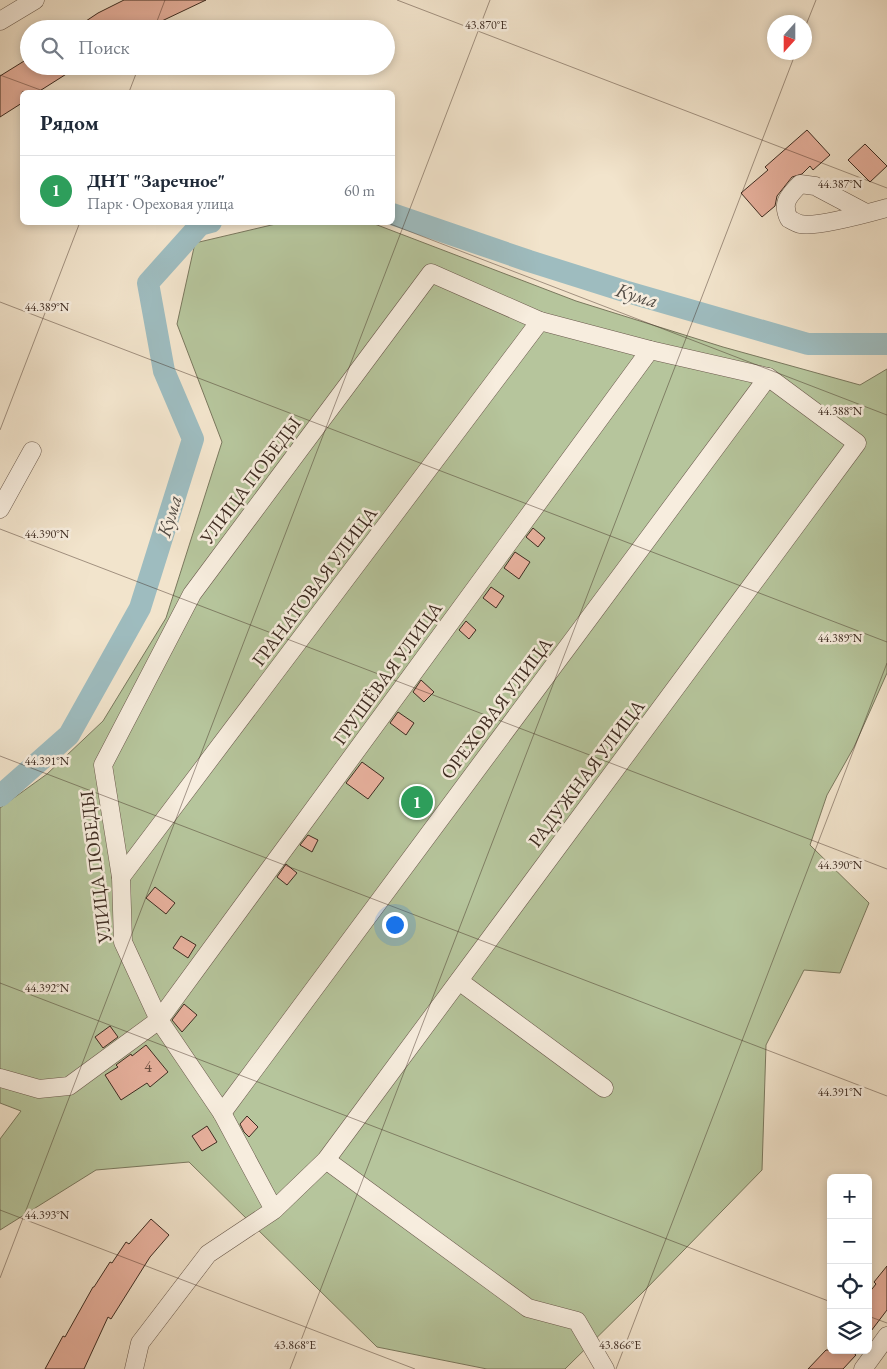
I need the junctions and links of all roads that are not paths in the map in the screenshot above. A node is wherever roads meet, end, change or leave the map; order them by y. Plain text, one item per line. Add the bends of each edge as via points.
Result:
1 (35, 0) edge
2 (0, 21) edge
3 (887, 208) edge
4 (866, 213) dead end
5 (540, 321) junction
6 (650, 350) junction
7 (768, 377) junction
8 (32, 451) dead end
9 (0, 509) edge
10 (121, 877) junction
11 (459, 980) junction
12 (159, 1020) junction
13 (0, 1078) edge
14 (604, 1088) dead end
15 (222, 1113) junction
16 (326, 1160) junction
17 (274, 1210) junction
18 (887, 1336) edge
19 (134, 1369) edge
20 (605, 1369) edge
21 (863, 1369) edge

1 - 2 street
3 - 4 street
5 - 6 street
5 - 10 street, ГРАНАТОВАЯ УЛИЦА
5 - 10 street, УЛИЦА ПОБЕДЫ via 431,273 192,594 103,765
6 - 7 street
6 - 12 street, ГРУШЁВАЯ УЛИЦА
7 - 11 street, РАДУЖНАЯ УЛИЦА via 857,443
7 - 15 street, ОРЕХОВАЯ УЛИЦА
8 - 9 street
10 - 12 street, УЛИЦА ПОБЕДЫ via 123,942
11 - 14 street
11 - 16 street, РАДУЖНАЯ УЛИЦА
12 - 13 street, ГРУШЁВАЯ УЛИЦА via 69,1086 39,1089
12 - 15 street, УЛИЦА ПОБЕДЫ
15 - 17 street, УЛИЦА ПОБЕДЫ
16 - 17 street, РАДУЖНАЯ УЛИЦА
16 - 20 street via 528,1308 576,1321
17 - 19 street via 208,1254 140,1344
18 - 21 street

